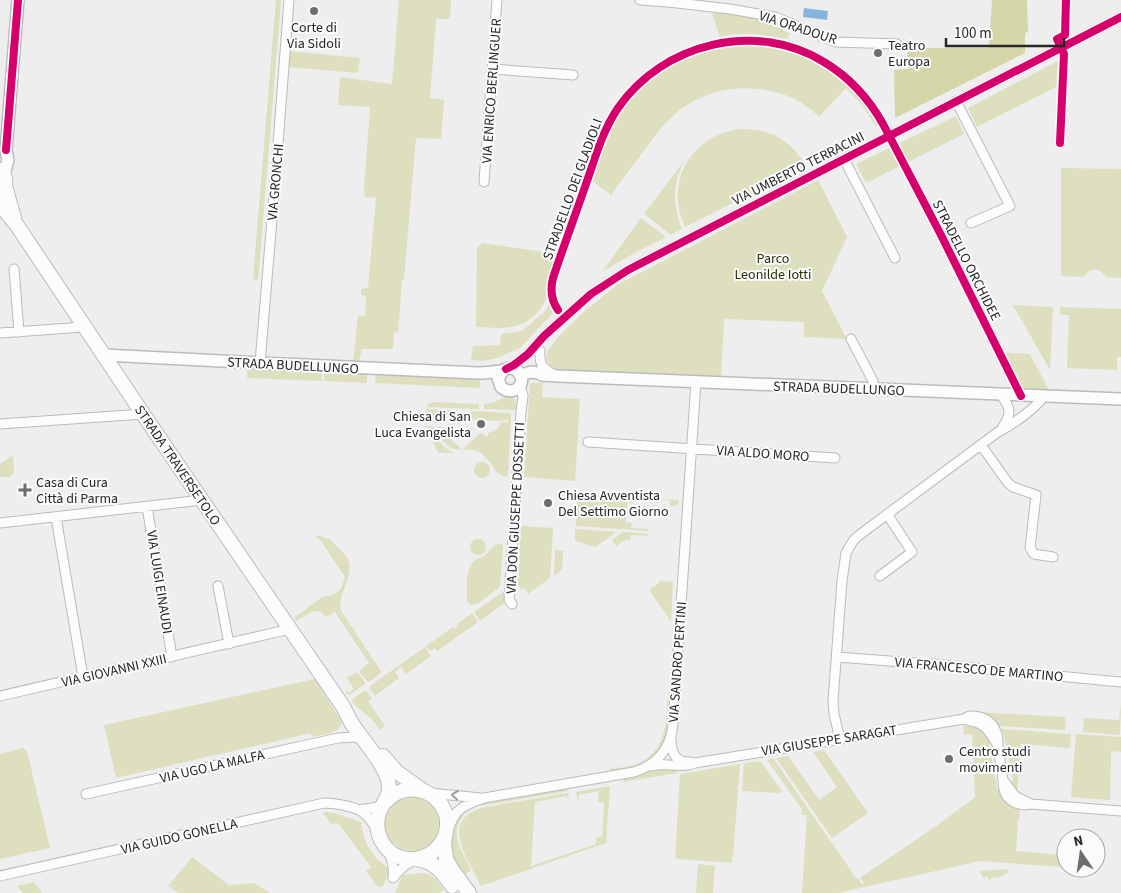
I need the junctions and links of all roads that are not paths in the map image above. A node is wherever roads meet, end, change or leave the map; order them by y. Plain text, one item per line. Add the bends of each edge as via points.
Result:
1 (18, 0) edge
2 (289, 0) edge
3 (497, 0) edge
4 (640, 0) edge
5 (1121, 17) edge
6 (897, 44) dead end
7 (492, 69) junction
8 (573, 75) dead end
9 (956, 101) junction
10 (3, 154) edge
11 (844, 159) junction
12 (2, 181) edge
13 (484, 182) dead end
14 (0, 205) edge
15 (971, 223) dead end
16 (16, 224) junction
17 (895, 258) dead end
18 (14, 269) dead end
19 (83, 323) junction
20 (557, 326) junction
21 (18, 332) junction
22 (0, 333) edge
23 (851, 339) dead end
24 (540, 351) junction
25 (104, 355) junction
26 (260, 363) junction
27 (502, 374) junction
28 (558, 376) junction
29 (518, 382) junction
30 (696, 382) junction
31 (874, 389) junction
32 (1001, 394) junction
33 (1021, 395) junction
34 (1044, 396) junction
35 (1121, 399) edge
36 (1009, 408) junction
37 (1030, 410) junction
38 (143, 414) junction
39 (0, 424) edge
40 (998, 432) junction
41 (588, 442) dead end
42 (981, 445) junction
43 (691, 449) junction
44 (835, 458) dead end
45 (202, 500) junction
46 (147, 507) junction
47 (887, 514) junction
48 (56, 517) junction
49 (0, 523) edge
50 (1030, 548) junction
51 (1053, 557) dead end
52 (1029, 560) dead end
53 (880, 576) dead end
54 (218, 586) dead end
55 (512, 604) dead end
56 (290, 629) junction
57 (229, 644) junction
58 (172, 657) junction
59 (836, 657) junction
60 (84, 677) junction
61 (1121, 682) edge
62 (0, 696) edge
63 (358, 732) junction
64 (671, 736) junction
65 (840, 739) junction
66 (662, 754) junction
67 (675, 755) junction
68 (695, 763) junction
69 (668, 764) junction
70 (644, 768) junction
71 (426, 792) junction
72 (86, 794) dead end
73 (484, 798) junction
74 (385, 802) junction
75 (358, 810) junction
76 (1121, 811) edge
77 (378, 832) junction
78 (446, 834) junction
79 (385, 846) junction
80 (417, 859) junction
81 (0, 876) edge
82 (457, 893) edge
83 (469, 893) edge

1 - 10 street
2 - 26 street, VIA GRONCHI
3 - 7 street, VIA ENRICO BERLINGUER
4 - 6 street, VIA ORADOUR via 775,17 836,42
5 - 9 street, VIA UMBERTO TERRACINI
7 - 8 street
7 - 13 street, VIA ENRICO BERLINGUER
9 - 11 street, VIA UMBERTO TERRACINI
9 - 15 street via 1010,206
10 - 12 street via 8,160
11 - 17 street
11 - 20 street, VIA UMBERTO TERRACINI via 620,274
12 - 16 main road, STRADA TRAVERSETOLO
14 - 16 main road, STRADA TRAVERSETOLO
16 - 19 main road, STRADA TRAVERSETOLO
18 - 21 street
19 - 21 street via 70,328
19 - 25 main road, STRADA TRAVERSETOLO
20 - 24 street, VIA UMBERTO TERRACINI
20 - 27 street, VIA UMBERTO TERRACINI
21 - 22 street
23 - 31 street
24 - 28 street via 543,368
24 - 29 street, VIA UMBERTO TERRACINI via 523,365
25 - 26 street, STRADA BUDELLUNGO
25 - 38 main road, STRADA TRAVERSETOLO
26 - 27 street, STRADA BUDELLUNGO
27 - 29 street, STRADA BUDELLUNGO via 509,368 515,370
27 - 29 street via 502,389 507,391
28 - 29 street, STRADA BUDELLUNGO via 542,375
28 - 30 street, STRADA BUDELLUNGO
29 - 55 street, VIA DON GIUSEPPE DOSSETTI via 521,412 509,600
30 - 31 street, STRADA BUDELLUNGO
30 - 43 street, VIA SANDRO PERTINI
31 - 32 street, STRADA BUDELLUNGO
32 - 33 street, STRADA BUDELLUNGO
32 - 36 street
33 - 34 street, STRADA BUDELLUNGO
33 - 36 street
33 - 37 street
34 - 35 street, STRADA BUDELLUNGO
34 - 37 street
36 - 40 street via 1007,420
37 - 40 street
38 - 39 street
38 - 45 main road, STRADA TRAVERSETOLO
40 - 42 street
41 - 43 street, VIA ALDO MORO
42 - 47 street
42 - 50 street via 1013,487 1036,495
43 - 44 street, VIA ALDO MORO
43 - 64 street, VIA SANDRO PERTINI
45 - 46 street
45 - 56 main road, STRADA TRAVERSETOLO
46 - 48 street
46 - 58 street, VIA LUIGI EINAUDI
47 - 53 street via 912,552
47 - 59 street via 858,536 846,553
48 - 49 street
48 - 60 street
50 - 51 street via 1034,554
50 - 52 street
54 - 57 street
56 - 57 street, VIA GIOVANNI XXIII
56 - 63 main road, STRADA TRAVERSETOLO
57 - 58 street, VIA GIOVANNI XXIII
58 - 60 street, VIA GIOVANNI XXIII
59 - 61 street, VIA FRANCESCO DE MARTINO
59 - 65 street via 833,708
60 - 62 street, VIA GIOVANNI XXIII
63 - 71 main road, STRADA TRAVERSETOLO via 397,772
63 - 72 street, VIA UGO LA MALFA
63 - 74 main road, STRADA TRAVERSETOLO via 387,778
64 - 66 street, VIA SANDRO PERTINI
64 - 67 street
65 - 68 street, VIA GIUSEPPE SARAGAT
65 - 76 street, VIA GIUSEPPE SARAGAT via 969,716 981,717 997,733 1004,790 1012,801 1022,806
66 - 67 street via 669,752
66 - 69 street via 662,761
66 - 70 street, VIA SANDRO PERTINI
67 - 68 street via 681,761
68 - 69 street, VIA GIUSEPPE SARAGAT via 685,766
69 - 70 street, VIA GIUSEPPE SARAGAT
70 - 73 street, VIA SANDRO PERTINI via 631,773
73 -> 71 street, VIA SANDRO PERTINI
71 - 74 main road via 402,791
71 - 78 main road, STRADA TRAVERSETOLO via 444,809
73 - 78 street, VIA SANDRO PERTINI via 457,812
74 - 75 street, VIA GUIDO GONELLA via 379,807
74 - 77 main road, STRADA TRAVERSETOLO via 378,817
75 - 77 street
75 - 81 street, VIA GUIDO GONELLA via 320,804
77 - 79 main road
78 - 80 main road via 435,851
78 - 83 main road, STRADA TRAVERSETOLO via 447,862
79 - 80 main road via 393,854
79 - 80 street via 393,878
80 - 82 main road via 438,868

